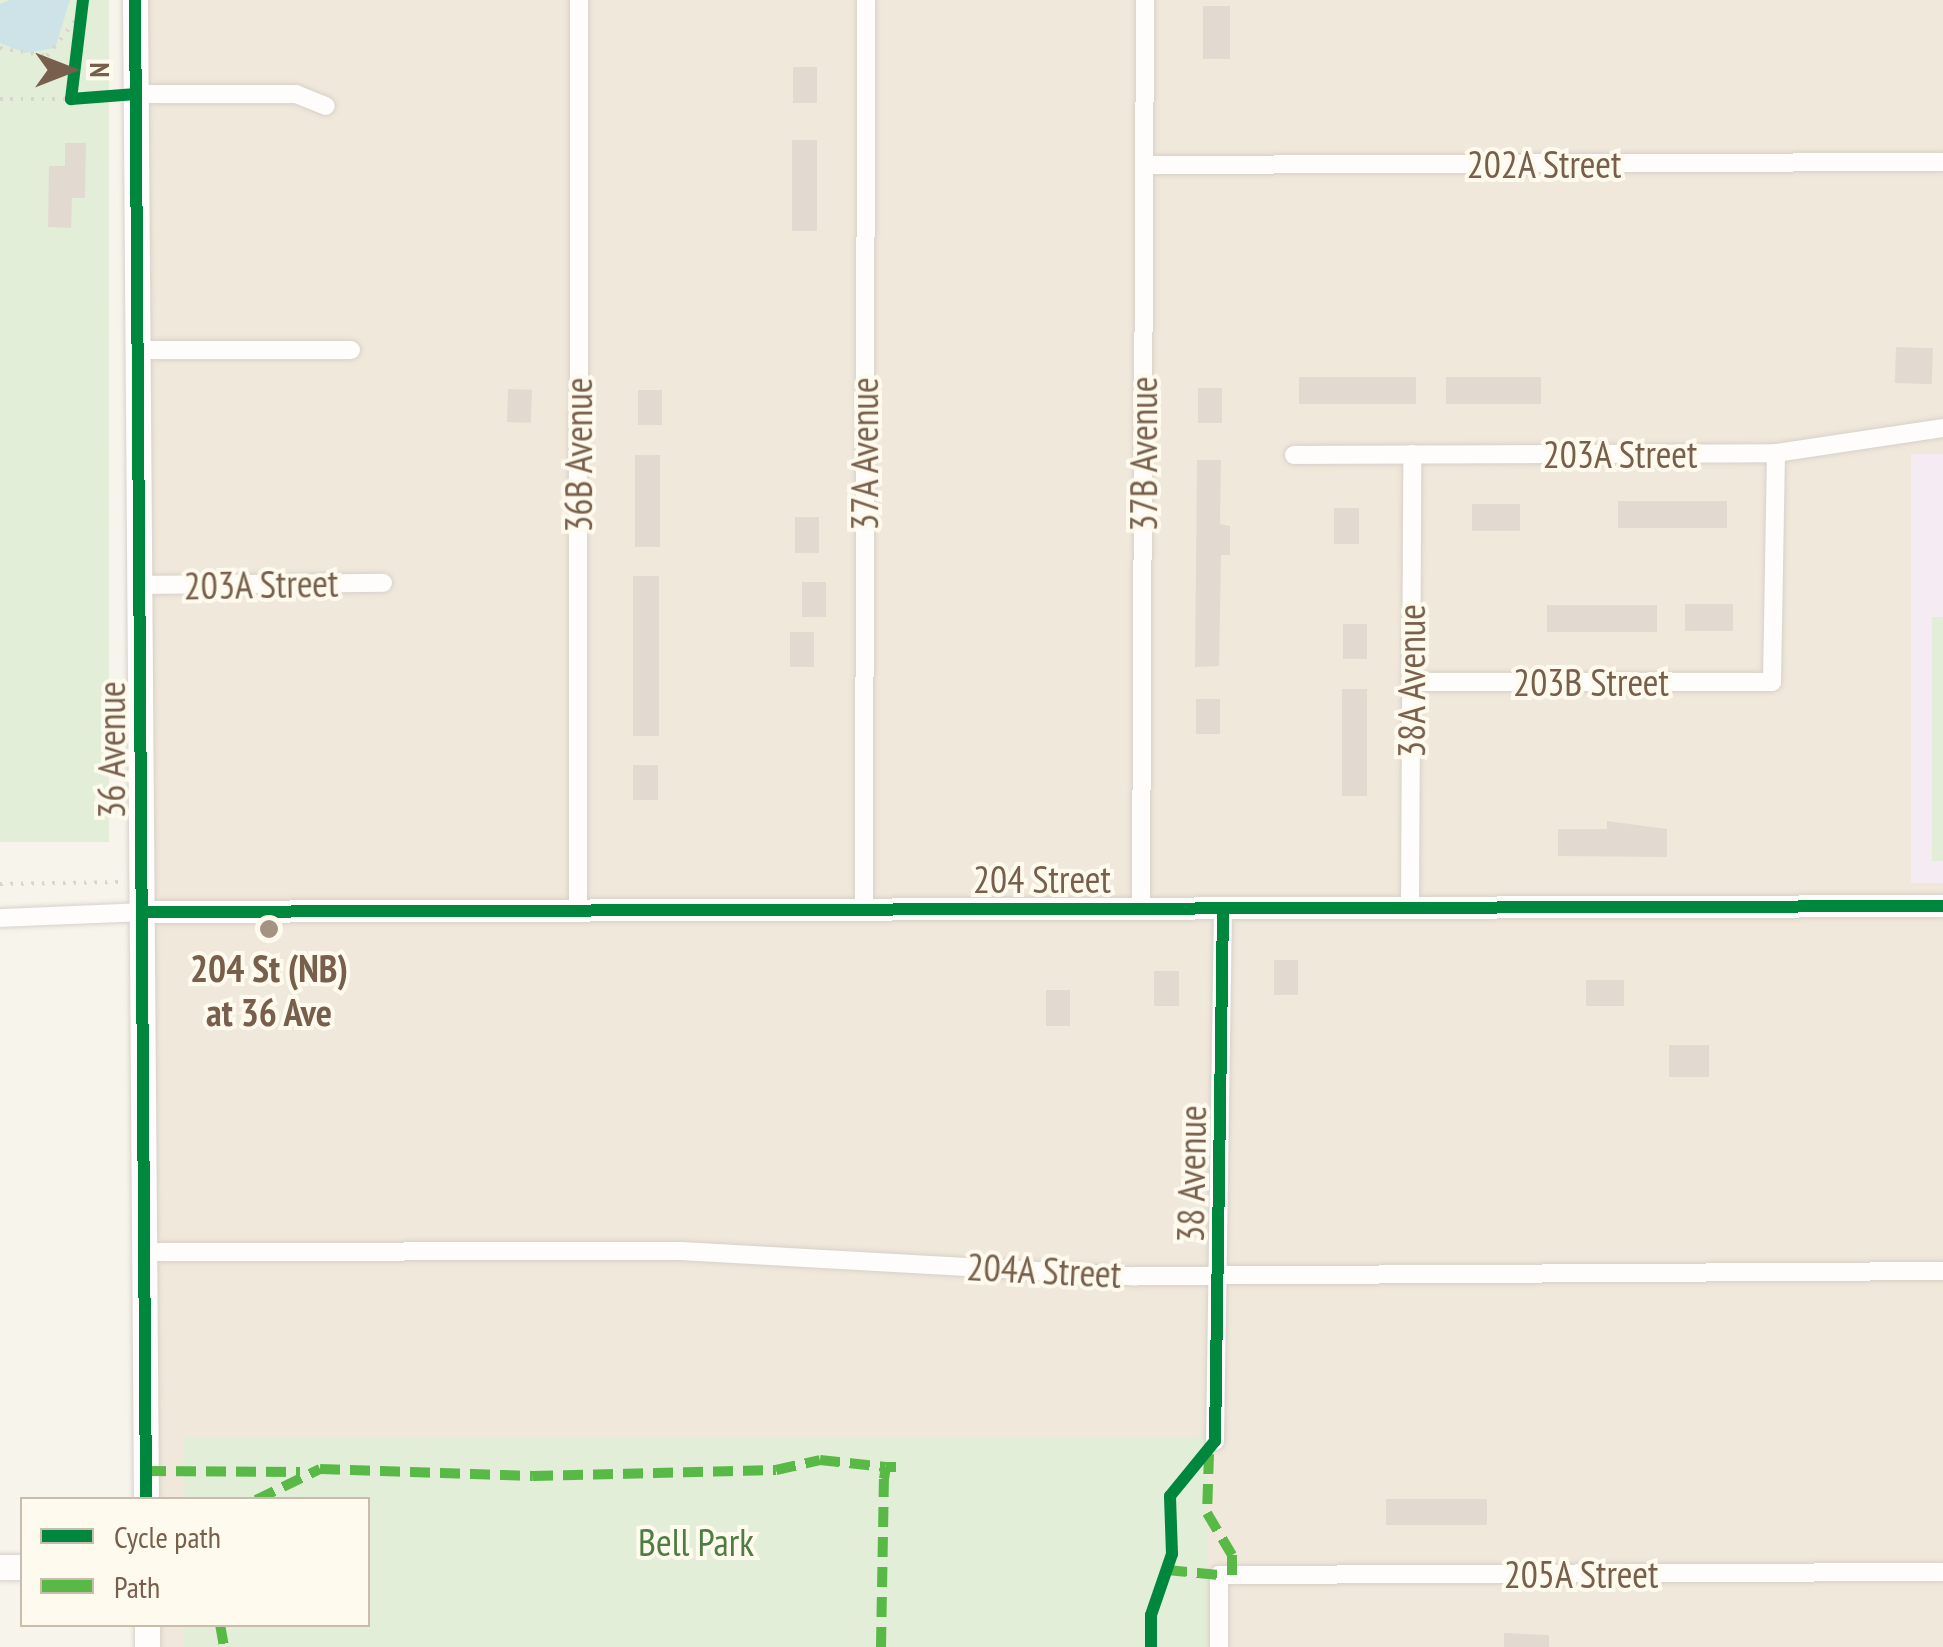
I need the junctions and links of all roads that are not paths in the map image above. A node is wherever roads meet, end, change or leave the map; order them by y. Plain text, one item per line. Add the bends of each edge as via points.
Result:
1 (135, 0) edge
2 (579, 0) edge
3 (866, 0) edge
4 (1144, 0) edge
5 (136, 94) junction
6 (326, 106) dead end
7 (1943, 162) edge
8 (1145, 166) junction
9 (138, 350) junction
10 (351, 350) dead end
11 (1943, 428) edge
12 (1776, 453) junction
13 (1412, 454) junction
14 (1294, 455) dead end
15 (384, 583) dead end
16 (140, 585) junction
17 (1411, 682) junction
18 (1943, 906) edge
19 (1140, 908) junction
20 (1223, 908) junction
21 (1410, 908) junction
22 (864, 909) junction
23 (578, 910) junction
24 (142, 912) junction
25 (0, 918) edge
26 (145, 1252) junction
27 (1943, 1271) edge
28 (1219, 1274) junction
29 (1216, 1441) dead end
30 (146, 1497) edge
31 (1943, 1572) edge
32 (1219, 1647) edge

1 - 5 main road, 36 Avenue
2 - 23 street, 36B Avenue
3 - 22 street, 37A Avenue
4 - 8 street, 37B Avenue
5 - 6 street via 296,94
5 - 9 main road, 36 Avenue
7 - 8 street, 202A Street
8 - 19 street, 37B Avenue
9 - 10 street
9 - 16 main road, 36 Avenue
11 - 12 street, 203A Street
12 - 13 street, 203A Street
12 - 17 street, 203B Street via 1772,682
13 - 14 street, 203A Street
13 - 17 street, 38A Avenue
15 - 16 street, 203A Street
16 - 24 main road, 36 Avenue
17 - 21 street, 38A Avenue
18 - 21 street, 204 Street
19 - 20 street, 204 Street
19 - 22 street, 204 Street
20 - 21 street, 204 Street
20 - 28 street, 38 Avenue
22 - 23 street, 204 Street
23 - 24 street, 204 Street
24 - 25 street
24 - 26 main road, 36 Avenue
26 - 28 street, 204A Street via 681,1251
26 - 30 main road, 36 Avenue
27 - 28 street, 204A Street
28 - 29 street, 38 Avenue
31 - 32 street, 205A Street via 1219,1576

